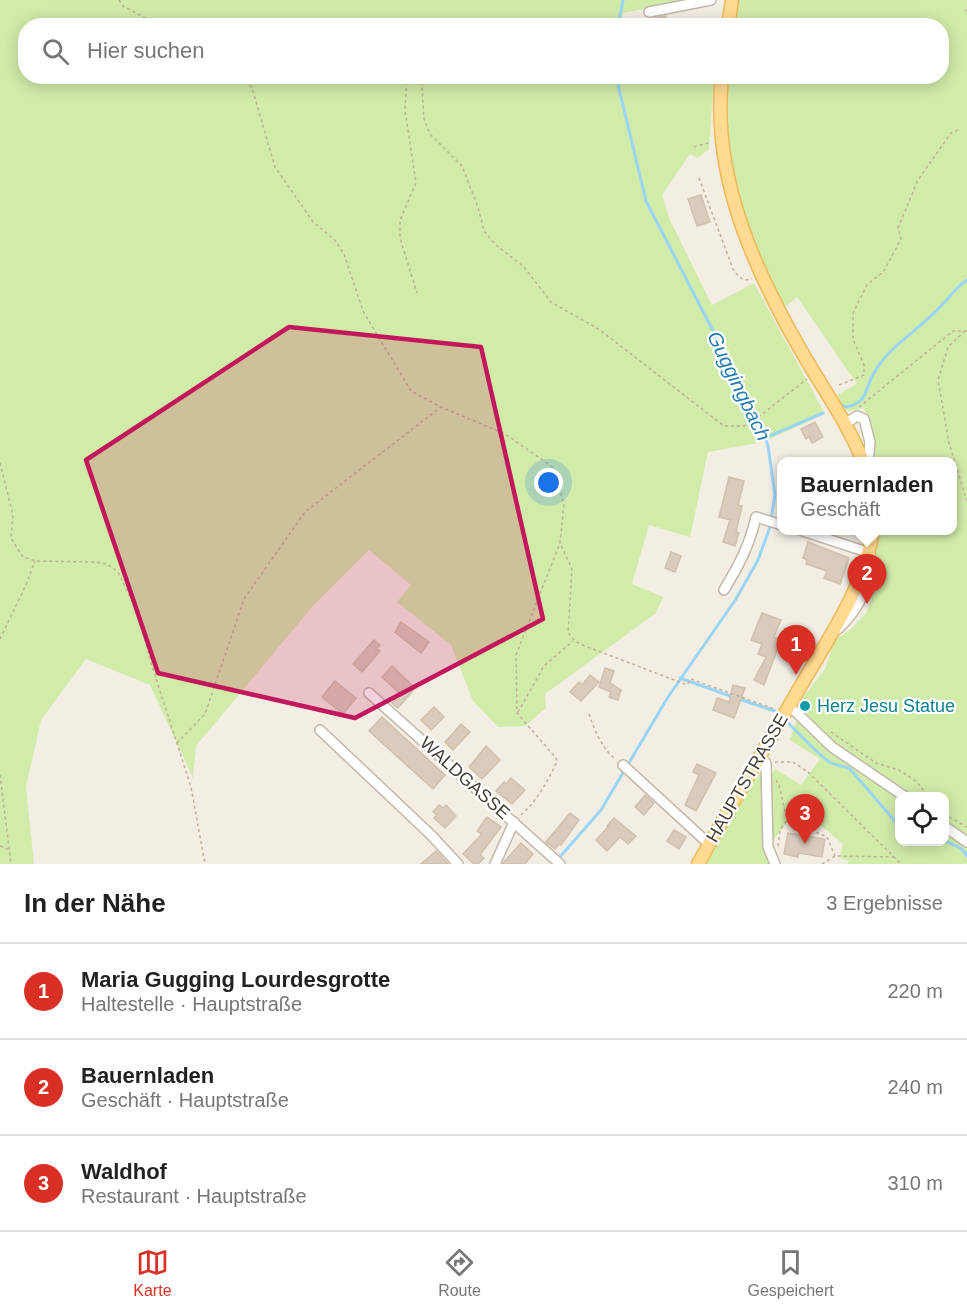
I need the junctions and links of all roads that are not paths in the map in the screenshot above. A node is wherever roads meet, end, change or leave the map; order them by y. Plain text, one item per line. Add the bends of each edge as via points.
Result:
1 (711, 0) edge
2 (732, 0) edge
3 (649, 12) dead end
4 (730, 18) edge
5 (721, 84) edge
6 (845, 424) junction
7 (863, 457) edge
8 (867, 457) edge
9 (777, 523) edge
10 (813, 535) edge
11 (872, 535) edge
12 (870, 553) junction
13 (724, 590) dead end
14 (369, 693) dead end
15 (787, 710) junction
16 (320, 730) dead end
17 (762, 760) junction
18 (627, 768) road end
19 (898, 792) edge
20 (514, 822) junction
21 (949, 829) edge
22 (967, 842) edge
23 (709, 844) junction
24 (458, 864) edge
25 (495, 864) edge
26 (560, 864) edge
27 (698, 864) edge
28 (775, 864) edge

1 - 3 street
2 - 4 main road
5 - 6 main road via 721,142 736,207 779,311
6 - 7 main road
6 - 8 street via 857,416 864,419 870,442
9 - 13 street via 756,518 751,541
10 - 12 street
11 - 12 main road, HAUPTSTRASSE
12 - 15 main road, HAUPTSTRASSE via 861,579
14 - 20 street, WALDGASSE
15 - 17 main road, HAUPTSTRASSE
15 - 19 street via 797,713 832,747
16 - 24 street
17 - 23 main road, HAUPTSTRASSE
17 - 28 street via 768,847
18 - 23 street
20 - 25 street
20 - 26 street, WALDGASSE
21 - 22 street
23 - 27 main road, HAUPTSTRASSE

